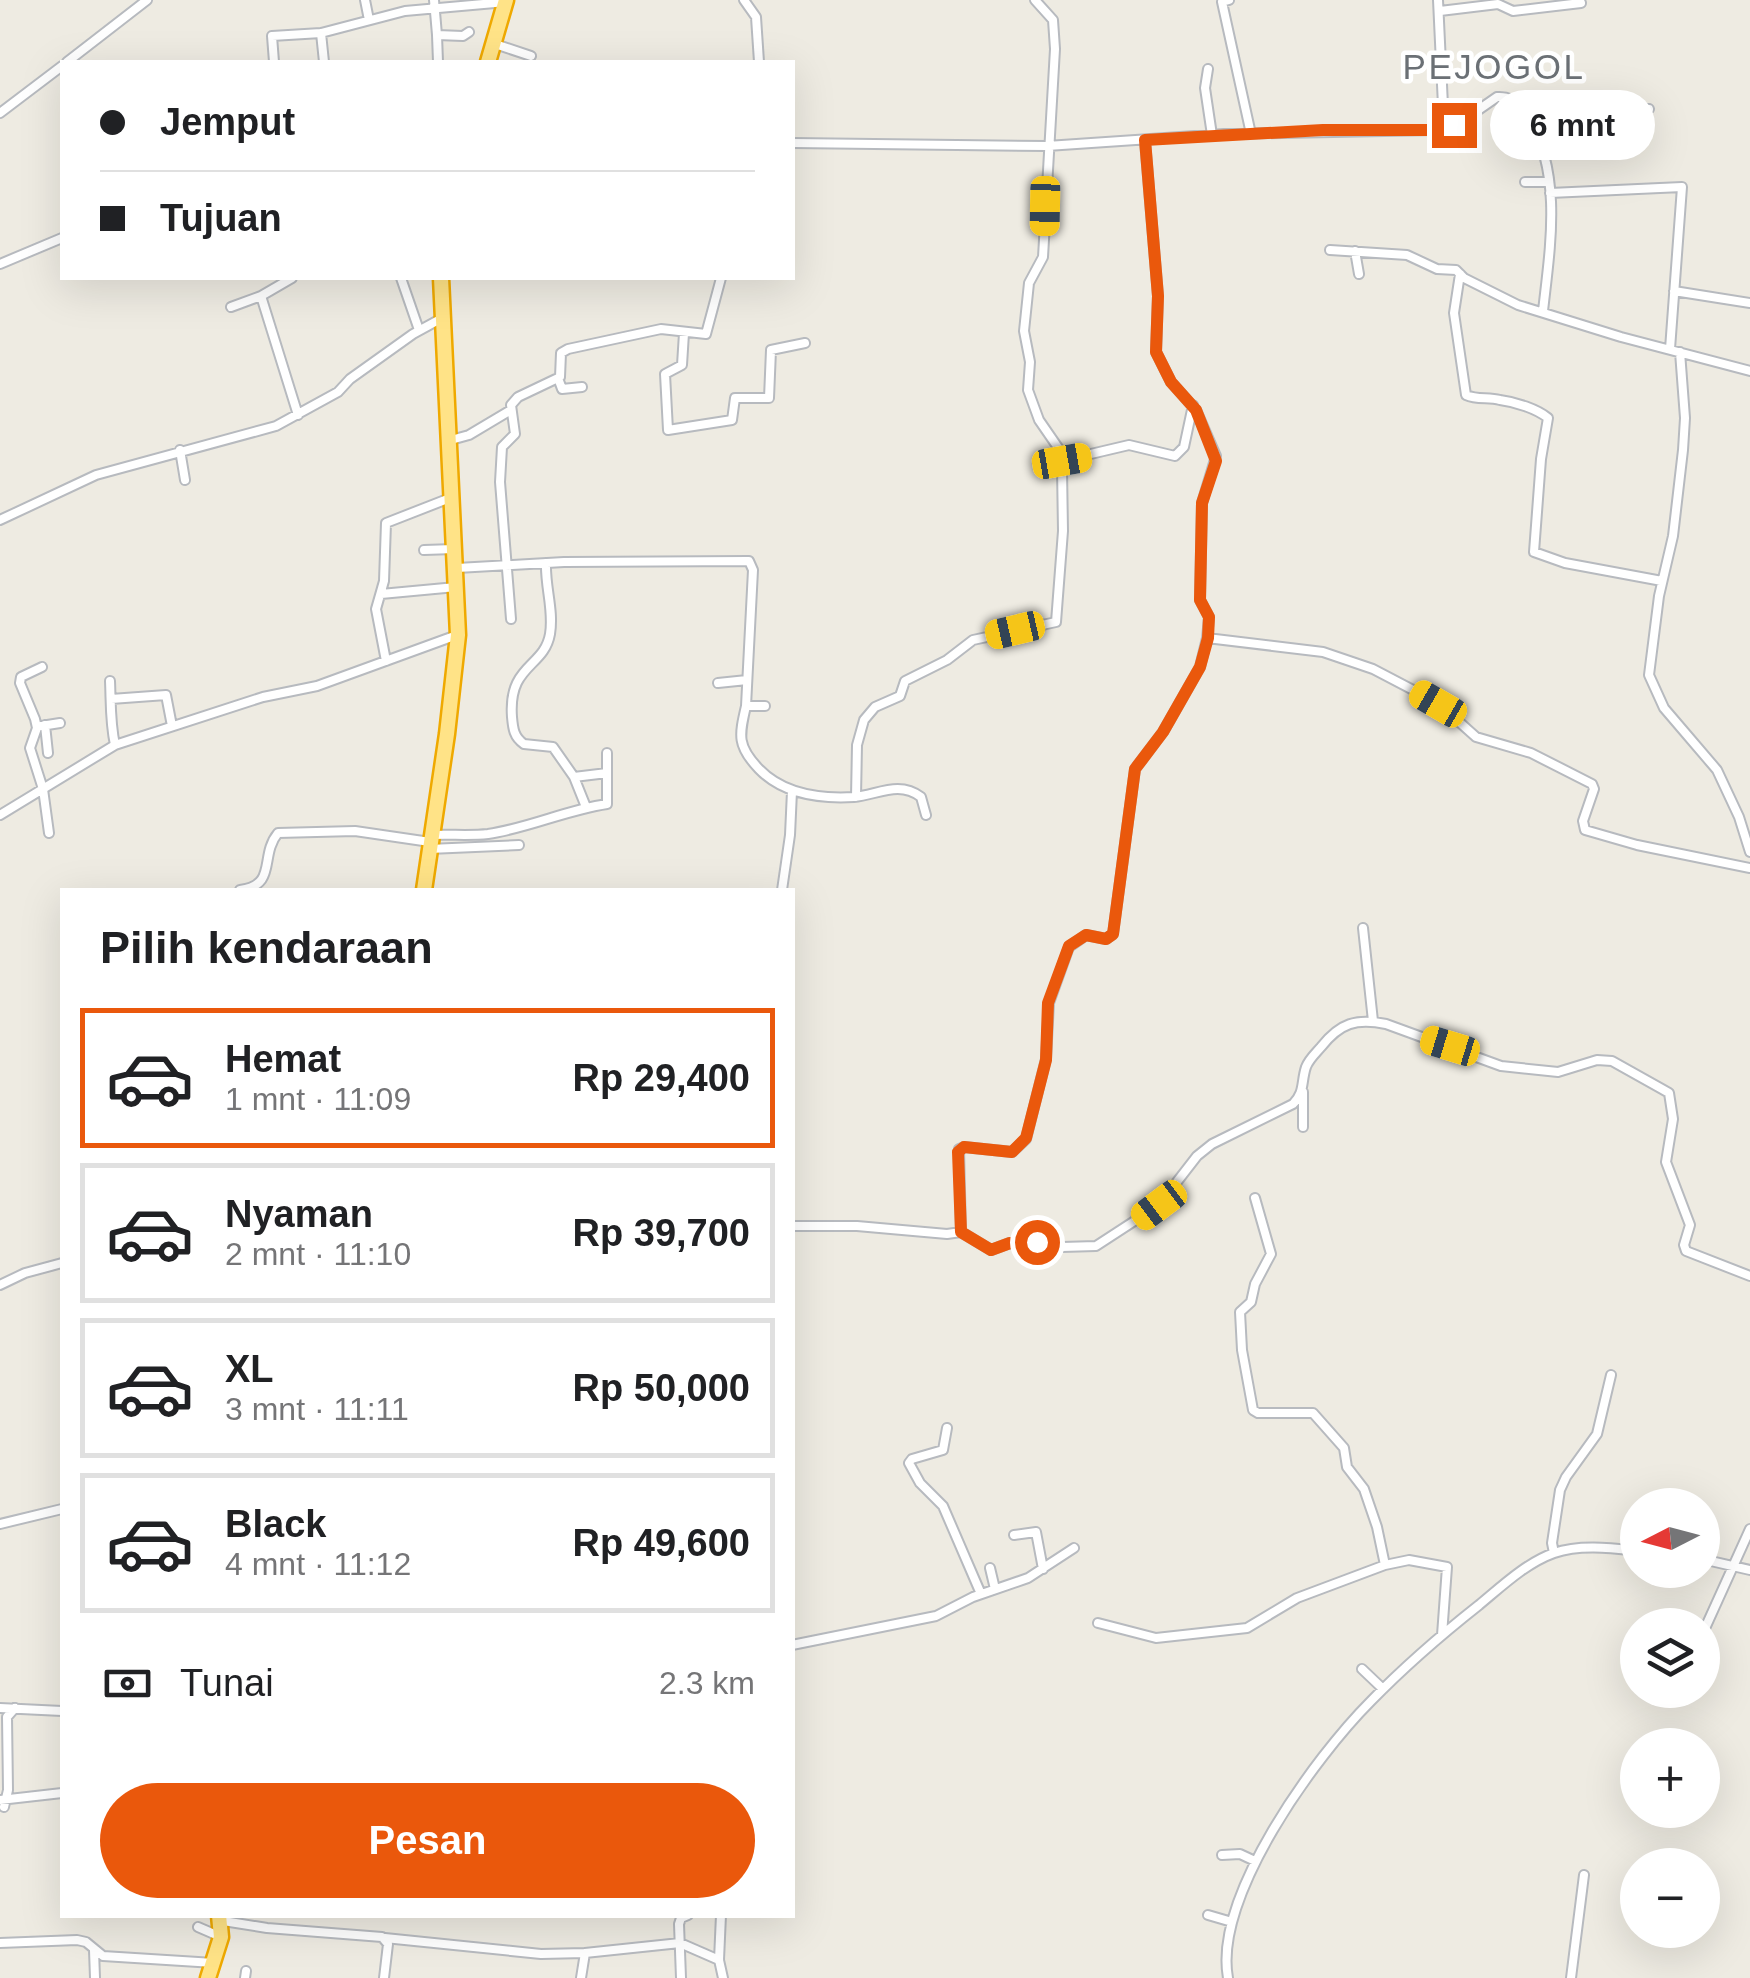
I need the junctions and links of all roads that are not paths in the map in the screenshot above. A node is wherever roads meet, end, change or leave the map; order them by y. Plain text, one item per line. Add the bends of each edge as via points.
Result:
1 (147, 0) edge
2 (365, 0) edge
3 (744, 0) edge
4 (1034, 0) edge
5 (1229, 0) edge
6 (1438, 0) edge
7 (506, 1) edge
8 (1561, 3) edge
9 (434, 4) edge
10 (1581, 4) dead end
11 (1519, 5) edge
12 (1440, 10) junction
13 (368, 20) junction
14 (470, 32) dead end
15 (321, 34) junction
16 (437, 35) junction
17 (495, 44) junction
18 (532, 56) dead end
19 (70, 60) edge
20 (274, 60) edge
21 (324, 60) edge
22 (438, 60) edge
23 (489, 60) edge
24 (759, 60) edge
25 (60, 68) edge
26 (1208, 69) dead end
27 (1648, 108) dead end
28 (0, 113) edge
29 (1533, 126) junction
30 (1444, 128) junction
31 (1252, 134) junction
32 (1212, 135) junction
33 (1145, 140) junction
34 (795, 143) edge
35 (1047, 146) junction
36 (1525, 182) dead end
37 (1549, 182) junction
38 (1550, 193) junction
39 (1536, 210) dead end
40 (1549, 210) junction
41 (60, 239) edge
42 (1330, 250) dead end
43 (1355, 250) junction
44 (0, 264) edge
45 (1359, 274) dead end
46 (1460, 274) junction
47 (288, 280) edge
48 (402, 280) edge
49 (442, 280) edge
50 (720, 280) edge
51 (1674, 291) junction
52 (260, 296) junction
53 (1750, 302) edge
54 (232, 307) dead end
55 (1544, 312) junction
56 (444, 318) junction
57 (420, 330) junction
58 (684, 333) junction
59 (804, 343) dead end
60 (1670, 350) junction
61 (1680, 352) junction
62 (1750, 372) edge
63 (558, 378) junction
64 (582, 387) dead end
65 (1193, 405) junction
66 (511, 410) junction
67 (298, 415) junction
68 (451, 440) junction
69 (180, 450) junction
70 (1062, 461) junction
71 (185, 480) dead end
72 (454, 497) junction
73 (0, 520) edge
74 (456, 549) junction
75 (424, 550) dead end
76 (546, 563) junction
77 (506, 564) junction
78 (458, 568) junction
79 (1662, 581) junction
80 (458, 587) junction
81 (381, 594) junction
82 (511, 619) dead end
83 (458, 635) junction
84 (1208, 638) junction
85 (386, 661) junction
86 (42, 666) dead end
87 (747, 680) junction
88 (110, 681) dead end
89 (718, 683) dead end
90 (111, 698) junction
91 (746, 706) junction
92 (765, 706) dead end
93 (60, 723) dead end
94 (41, 726) junction
95 (172, 726) junction
96 (116, 744) junction
97 (48, 753) dead end
98 (607, 754) dead end
99 (606, 773) junction
100 (574, 777) junction
101 (43, 789) junction
102 (792, 791) junction
103 (856, 796) junction
104 (586, 808) junction
105 (0, 814) edge
106 (926, 815) dead end
107 (49, 833) dead end
108 (430, 842) junction
109 (518, 846) dead end
110 (1750, 852) edge
111 (1750, 868) edge
112 (249, 888) edge
113 (424, 888) edge
114 (782, 888) edge
115 (1364, 928) dead end
116 (1373, 1022) junction
117 (1302, 1092) junction
118 (1303, 1127) dead end
119 (1255, 1198) dead end
120 (795, 1226) edge
121 (961, 1232) junction
122 (60, 1263) edge
123 (1750, 1276) edge
124 (0, 1286) edge
125 (1612, 1375) dead end
126 (947, 1428) dead end
127 (60, 1509) edge
128 (0, 1524) edge
129 (1750, 1529) edge
130 (1014, 1535) dead end
131 (1074, 1548) dead end
132 (1620, 1550) edge
133 (1554, 1553) junction
134 (1720, 1562) edge
135 (1385, 1565) junction
136 (1734, 1565) junction
137 (990, 1568) dead end
138 (1043, 1568) junction
139 (1750, 1570) edge
140 (995, 1589) junction
141 (981, 1594) junction
142 (1714, 1608) edge
143 (1098, 1623) dead end
144 (1442, 1635) junction
145 (795, 1644) edge
146 (1362, 1670) dead end
147 (1383, 1689) junction
148 (0, 1708) edge
149 (15, 1708) junction
150 (60, 1711) edge
151 (3, 1730) edge
152 (60, 1793) edge
153 (4, 1802) edge
154 (1222, 1855) dead end
155 (1255, 1860) junction
156 (1584, 1875) dead end
157 (1208, 1915) dead end
158 (218, 1918) edge
159 (222, 1918) edge
160 (684, 1918) edge
161 (721, 1918) edge
162 (1232, 1922) junction
163 (198, 1927) dead end
164 (221, 1937) junction
165 (385, 1938) junction
166 (0, 1942) edge
167 (680, 1943) junction
168 (94, 1950) junction
169 (585, 1952) junction
170 (719, 1960) junction
171 (214, 1962) junction
172 (95, 1978) edge
173 (208, 1978) edge
174 (384, 1978) edge
175 (581, 1978) edge
176 (681, 1978) edge
177 (722, 1978) edge
178 (1228, 1978) edge
179 (1571, 1978) edge

1 - 19 street
2 - 13 street
3 - 24 street via 756,18
4 - 35 street via 1053,20
5 - 31 street via 1222,2
6 - 12 street
7 - 9 street
7 - 17 highway
8 - 10 street
8 - 11 street
9 - 13 street
9 - 16 street
11 - 12 street via 1512,11 1498,4
12 - 30 street
13 - 15 street
14 - 16 street
15 - 20 street via 272,36
15 - 21 street
16 - 22 street
17 - 18 street
17 - 23 highway
25 - 28 street
26 - 32 street via 1204,88
27 - 29 street
29 - 30 street via 1520,105 1504,96
29 - 37 street
30 - 31 street
31 - 32 street
32 - 33 street
33 - 35 street
33 - 65 street via 1156,352
34 - 35 street
35 - 70 street via 1043,257 1029,283 1024,331 1028,390
36 - 37 street
37 - 38 street
38 - 40 street
38 - 51 street via 1682,186
39 - 40 street
40 - 55 street
41 - 44 street
42 - 43 street
43 - 45 street
43 - 46 street via 1407,255
46 - 55 street
46 - 79 street via 1454,313 1466,395 1499,399 1548,418 1534,551
47 - 52 street
48 - 57 street
49 - 56 highway
50 - 58 street via 708,333
51 - 53 street
51 - 60 street
52 - 54 street
52 - 67 street
55 - 60 street
56 - 57 street
56 - 68 highway
57 - 67 street
58 - 59 street via 682,365 665,374 668,430 732,420 736,398 768,398 772,350
58 - 63 street via 652,330 568,349 561,353
60 - 61 street
61 - 62 street
61 - 79 street via 1684,434
63 - 64 street via 562,389
63 - 66 street via 518,397
65 - 70 street via 1184,447 1175,456 1129,445
65 - 84 street via 1216,458 1202,503 1200,600 1209,617
66 - 68 street
66 - 77 street via 515,436 502,445 500,466
67 - 69 street
68 - 72 highway
69 - 71 street
69 - 73 street via 96,475
70 - 103 street via 1064,531 1055,623 973,640 903,682 900,696 875,707 860,731
72 - 74 highway
72 - 81 street via 388,521
74 - 75 street
74 - 78 highway
76 - 77 street
76 - 87 street via 749,561 754,570
76 - 100 street via 550,637 514,685 512,720 521,743 553,747
77 - 78 street
77 - 82 street
78 - 80 highway
79 - 110 street via 1652,686 1718,770
80 - 81 street
80 - 83 highway
81 - 85 street via 376,609
83 - 85 street
83 - 108 highway
84 - 111 street via 1323,652 1373,669 1438,704 1476,737 1531,753 1592,784 1586,830
84 - 121 street via 1200,667 1135,769 1113,934 1072,942 1053,984 1046,1060 1026,1138 1012,1152 959,1149
85 - 95 street
86 - 94 street via 20,683
87 - 89 street
87 - 91 street
88 - 90 street
90 - 95 street via 164,694
90 - 96 street
91 - 92 street
91 - 102 street via 745,756
93 - 94 street
94 - 97 street
94 - 101 street via 30,748
95 - 96 street
96 - 101 street
98 - 99 street
99 - 100 street
99 - 104 street via 608,804
100 - 104 street
101 - 105 street
101 - 107 street
102 - 103 street
102 - 114 street
103 - 106 street via 912,791
104 - 108 street
108 - 109 street
108 - 112 street via 355,831 278,833 262,880
108 - 113 highway
115 - 116 street
116 - 117 street via 1348,1023 1333,1032 1309,1061
116 - 123 street via 1501,1066 1558,1072 1612,1061 1668,1093 1673,1120 1666,1162 1690,1225 1686,1251
117 - 118 street
117 - 121 street via 1277,1115 1212,1144 1159,1205 1096,1246 1010,1243 991,1250
119 - 135 street via 1271,1254 1240,1312 1253,1410 1312,1412 1327,1427 1372,1507
120 - 121 street
122 - 124 street
125 - 133 street via 1596,1434 1560,1490
126 - 141 street via 943,1450 909,1463 944,1506
127 - 128 street
129 - 136 street
130 - 138 street via 1036,1532
131 - 138 street
132 - 133 street
133 - 144 street
134 - 136 street
135 - 143 street via 1298,1598 1247,1628 1156,1638
135 - 144 street via 1409,1560 1446,1566
136 - 139 street
136 - 142 street
137 - 140 street
138 - 140 street
140 - 141 street
141 - 145 street via 928,1618
144 - 147 street
146 - 147 street
147 - 155 street via 1306,1782
148 - 149 street
149 - 150 street
149 - 151 street
151 - 153 street
152 - 153 street
154 - 155 street
155 - 162 street
156 - 179 street
157 - 162 street
158 - 164 highway
159 - 165 street
160 - 167 street
161 - 170 street
162 - 178 street via 1225,1944
163 - 164 street
164 - 171 highway
165 - 169 street
165 - 174 street
166 - 168 street via 77,1940
167 - 169 street
167 - 170 street
167 - 176 street
168 - 171 street via 103,1956
168 - 172 street
169 - 175 street
170 - 177 street
171 - 173 highway

